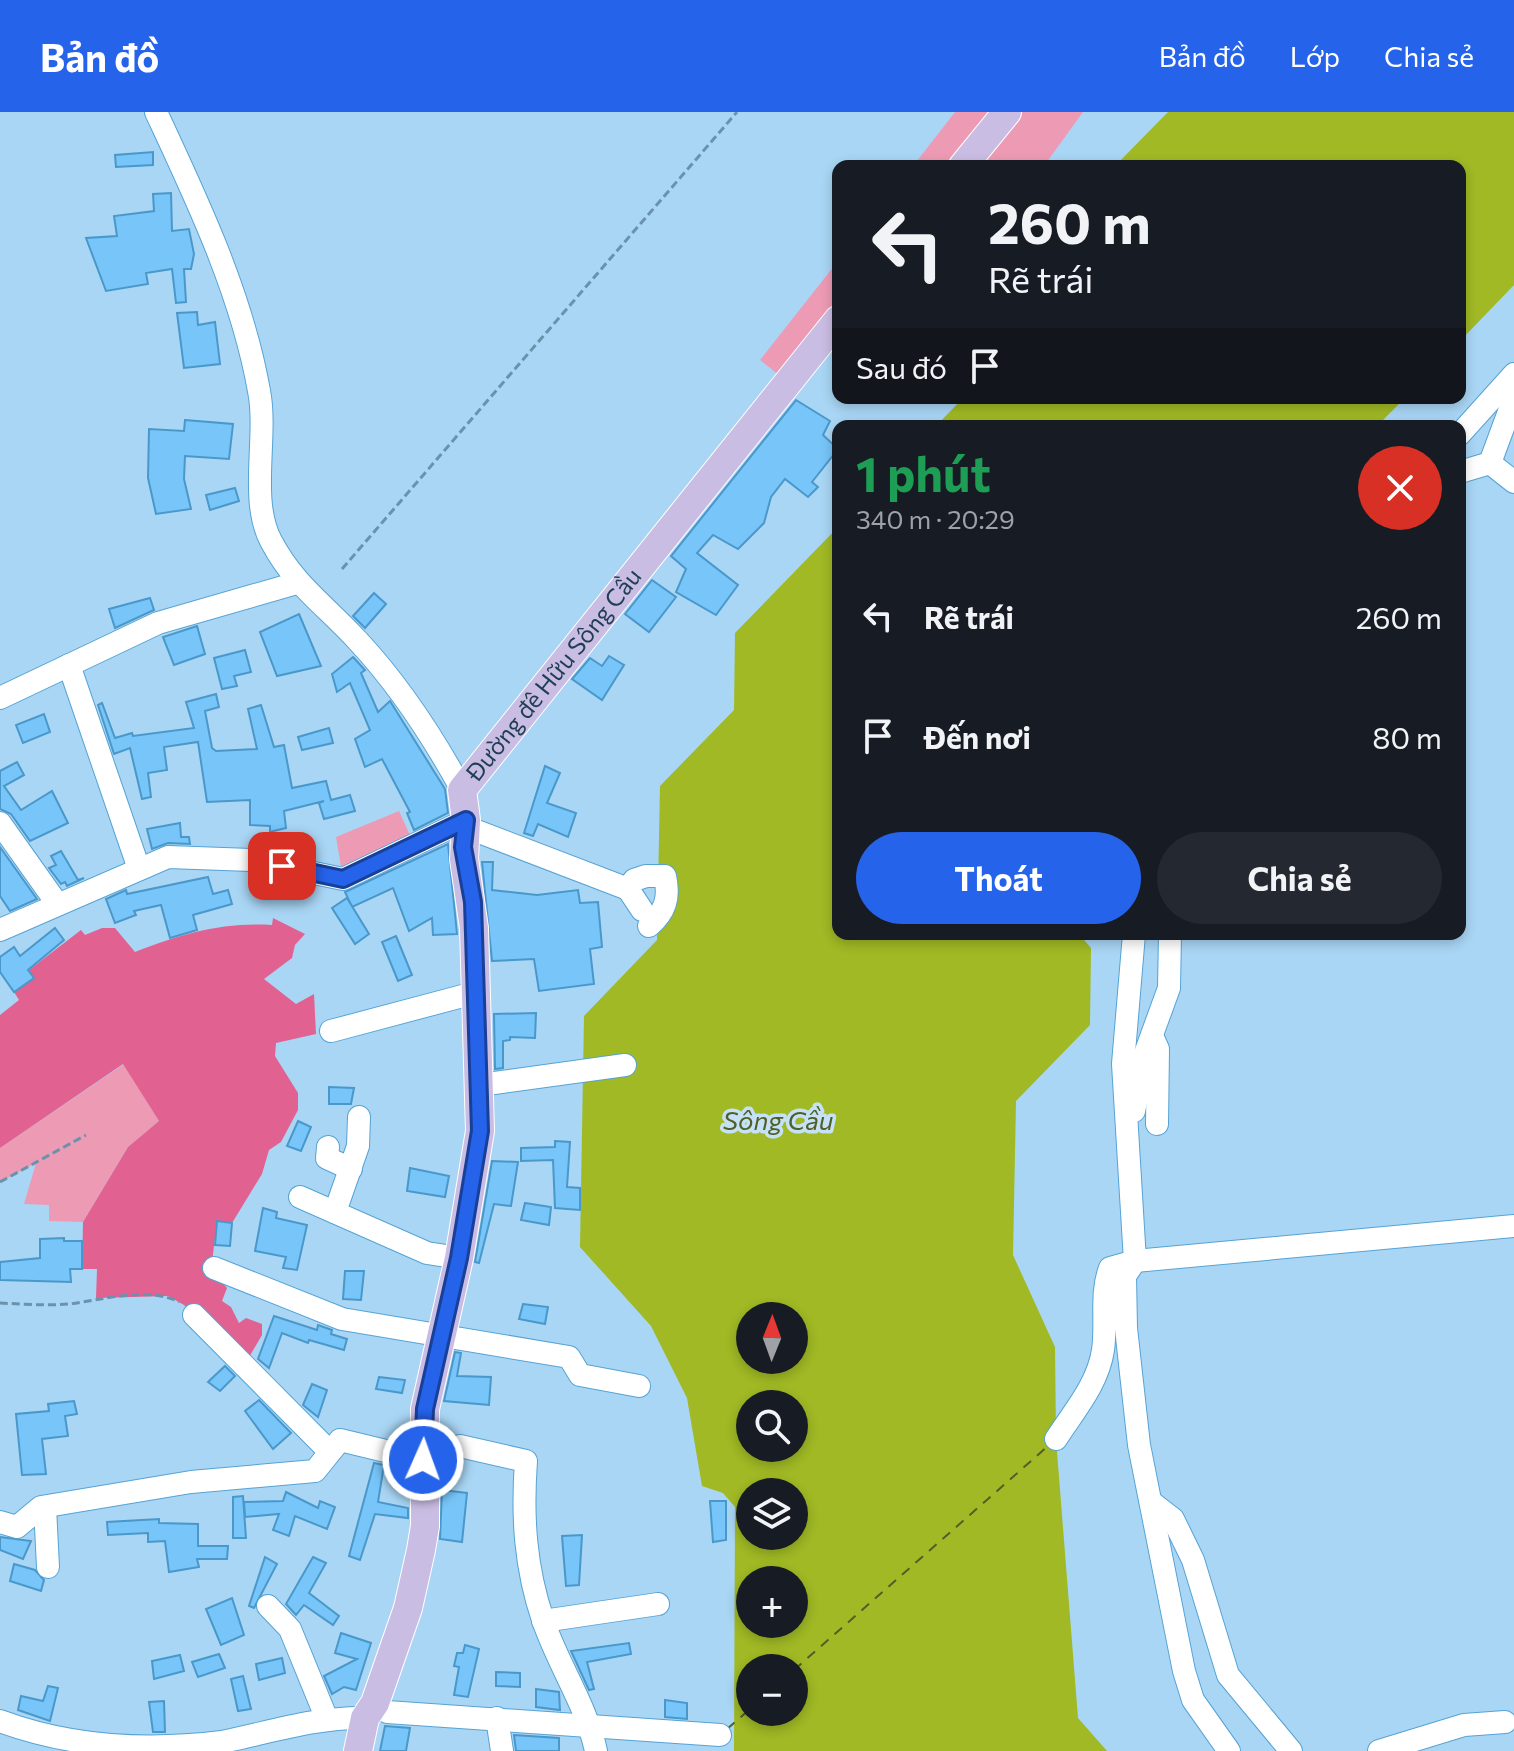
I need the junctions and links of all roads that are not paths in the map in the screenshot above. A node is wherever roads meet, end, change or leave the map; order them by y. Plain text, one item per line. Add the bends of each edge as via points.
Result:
1 (156, 112) edge
2 (1007, 112) edge
3 (968, 160) edge
4 (832, 328) edge
5 (1514, 374) edge
6 (1514, 398) edge
7 (1466, 427) edge
8 (1490, 463) junction
9 (1466, 470) edge
10 (1514, 482) edge
11 (297, 583) junction
12 (69, 665) junction
13 (0, 698) edge
14 (462, 790) junction
15 (0, 823) edge
16 (466, 824) junction
17 (139, 869) junction
18 (628, 889) junction
19 (56, 902) junction
20 (2, 926) edge
21 (1133, 940) edge
22 (1170, 940) edge
23 (474, 993) junction
24 (331, 1031) dead end
25 (1153, 1037) junction
26 (625, 1065) dead end
27 (480, 1085) junction
28 (359, 1117) dead end
29 (1157, 1124) dead end
30 (1129, 1136) junction
31 (328, 1147) dead end
32 (351, 1169) junction
33 (300, 1197) dead end
34 (335, 1212) junction
35 (1514, 1226) edge
36 (459, 1258) junction
37 (1135, 1261) junction
38 (214, 1268) dead end
39 (194, 1315) road end
40 (442, 1334) junction
41 (639, 1386) dead end
42 (1056, 1439) dead end
43 (330, 1452) junction
44 (423, 1460) junction
45 (1151, 1502) junction
46 (45, 1507) junction
47 (0, 1522) edge
48 (48, 1567) dead end
49 (658, 1604) dead end
50 (268, 1606) dead end
51 (543, 1621) junction
52 (370, 1710) junction
53 (326, 1717) junction
54 (497, 1718) junction
55 (0, 1721) edge
56 (1505, 1722) dead end
57 (590, 1723) junction
58 (720, 1735) dead end
59 (358, 1751) edge
60 (502, 1751) edge
61 (596, 1751) edge
62 (1229, 1751) edge
63 (1291, 1751) edge
64 (1379, 1751) edge

1 - 11 street via 240,313 264,429 263,518
2 - 3 main road
4 - 14 main road, Đường đê Hữu Sông Cầu
5 - 7 street
6 - 8 street
8 - 9 street
8 - 10 street
11 - 12 street via 158,623
11 - 14 street via 359,642 399,691
12 - 13 street
12 - 17 street
14 - 16 main road, Đường đê Hữu Sông Cầu
15 - 19 street
16 - 17 street via 343,879 251,860 168,857
16 - 18 street
16 - 23 main road, Đường đê Hữu Sông Cầu via 463,847 473,902
17 - 19 street
18 - 18 street via 634,880 665,876 662,915 646,918
19 - 20 street
21 - 30 street via 1123,1064
22 - 25 street via 1169,988
23 - 24 street
23 - 27 main road, Đường đê Hữu Sông Cầu
25 - 29 street via 1158,1049
25 - 30 street
26 - 27 street
27 - 36 main road, Đường đê Hữu Sông Cầu via 480,1131
28 - 32 street
30 - 37 street
31 - 32 street via 327,1158
32 - 34 street
33 - 34 street
34 - 36 street via 427,1253
35 - 37 street
36 - 40 main road, Đường đê Hữu Sông Cầu
37 - 42 street via 1110,1268 1095,1379
37 - 45 street via 1125,1276 1126,1328
38 - 40 street via 342,1319
39 - 43 street
40 - 41 street via 569,1357 580,1375
40 - 44 main road, Đường đê Hữu Sông Cầu via 425,1409
43 - 44 street via 340,1440
43 - 46 street via 315,1471 191,1482
44 - 51 street via 460,1446 526,1461 524,1537
44 - 52 main road, Đường đê Hữu Sông Cầu via 425,1526 418,1566
45 - 62 street via 1193,1700
45 - 63 street via 1173,1519 1193,1560 1228,1675
46 - 47 street via 17,1527
46 - 48 street
49 - 51 street
50 - 53 street via 290,1629
51 - 57 street
52 - 53 street
52 - 54 street
52 - 59 main road, Đường đê Hữu Sông Cầu
53 - 55 street via 218,1742 119,1748 33,1733
54 - 57 street
54 - 60 street
56 - 64 street via 1464,1725
57 - 58 street
57 - 61 street

